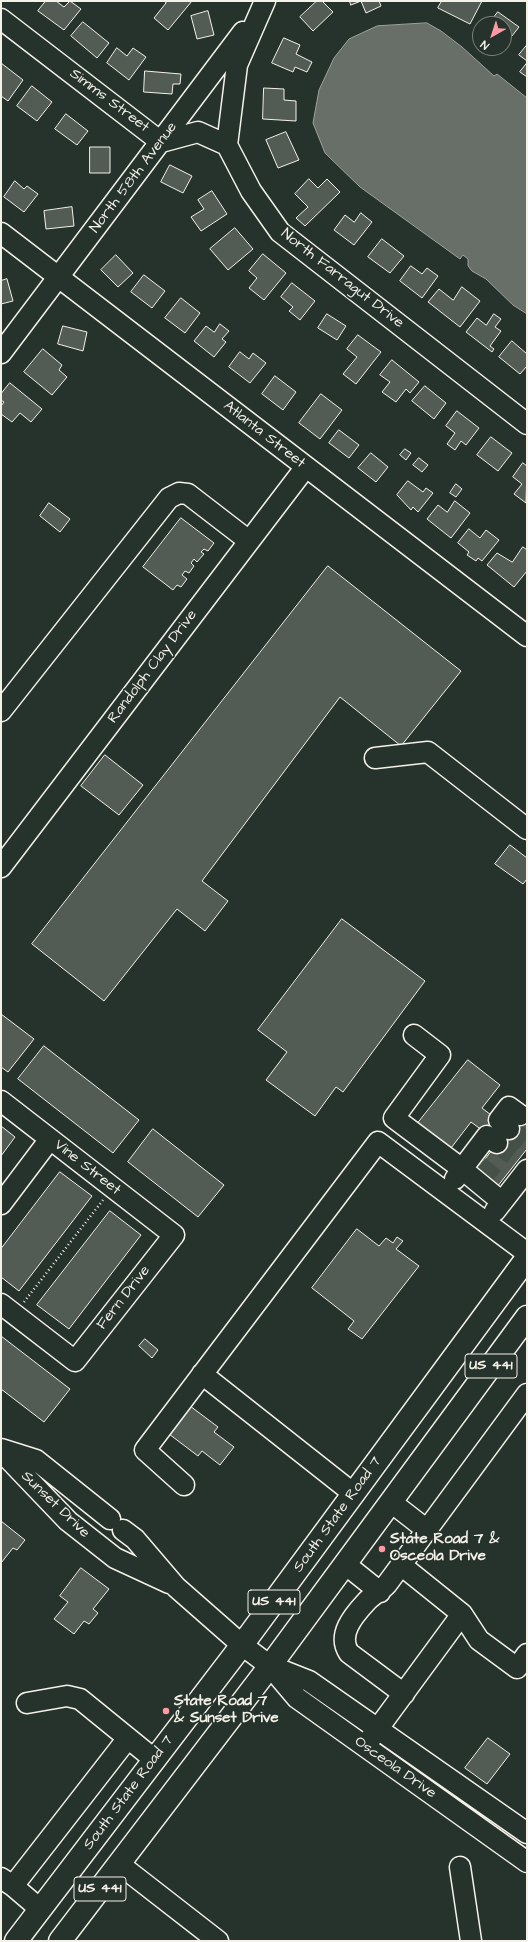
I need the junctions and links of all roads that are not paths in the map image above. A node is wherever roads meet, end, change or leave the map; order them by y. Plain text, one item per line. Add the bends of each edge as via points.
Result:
1 (265, 1) edge
2 (1, 19) edge
3 (161, 142) junction
4 (227, 145) junction
5 (1, 234) edge
6 (58, 278) junction
7 (1, 353) edge
8 (527, 424) edge
9 (305, 468) junction
10 (249, 541) junction
11 (527, 636) edge
12 (1, 711) edge
13 (375, 758) dead end
14 (527, 830) edge
15 (1, 867) edge
16 (414, 1035) dead end
17 (1, 1101) edge
18 (50, 1139) junction
19 (487, 1149) junction
20 (514, 1178) edge
21 (446, 1192) junction
22 (1, 1204) edge
23 (486, 1222) junction
24 (174, 1235) joint
25 (527, 1253) edge
26 (527, 1258) edge
27 (1, 1304) edge
28 (527, 1317) edge
29 (202, 1374) junction
30 (527, 1394) edge
31 (1, 1450) edge
32 (184, 1485) dead end
33 (354, 1494) junction
34 (391, 1502) junction
35 (109, 1519) junction
36 (79, 1530) junction
37 (427, 1530) junction
38 (345, 1564) junction
39 (401, 1566) junction
40 (176, 1587) junction
41 (380, 1592) junction
42 (462, 1614) junction
43 (242, 1645) junction
44 (527, 1654) edge
45 (270, 1666) junction
46 (404, 1694) junction
47 (27, 1703) dead end
48 (378, 1728) junction
49 (128, 1738) junction
50 (366, 1746) junction
51 (419, 1757) junction
52 (155, 1760) junction
53 (406, 1775) junction
54 (527, 1832) edge
55 (527, 1862) edge
56 (119, 1864) junction
57 (460, 1868) dead end
58 (7, 1882) edge
59 (40, 1909) junction
60 (16, 1941) edge
61 (60, 1941) edge
62 (218, 1941) edge
63 (471, 1941) edge

1 - 3 street, North 58th Avenue
1 - 4 street via 237,65
2 - 3 street, Simms Street
3 - 4 street, Simms Street via 198,132
3 - 6 street, North 58th Avenue
4 - 8 street, North Farragut Drive via 251,192 280,232
5 - 6 street, Atlanta Street
6 - 7 street, North 58th Avenue
6 - 9 street, Atlanta Street
9 - 10 street, Randolph Clay Drive
9 - 11 street, Atlanta Street
10 - 12 street via 188,494 179,493 169,498
10 - 15 street, Randolph Clay Drive
13 - 14 street via 428,752
16 - 19 street via 440,1055 394,1118
17 - 18 street, Vine Street
18 - 22 street
18 - 24 street, Vine Street
19 - 20 street
19 - 21 street
20 - 23 street
21 - 23 street
21 - 29 street via 378,1142
23 - 25 street
24 - 27 street, Fern Drive via 75,1361
26 - 33 main road, South State Road 7 / US 441
28 - 34 main road, US 441
29 - 32 street via 145,1450
29 - 33 street
30 - 37 street
31 - 35 street, Sunset Drive via 36,1460
31 - 36 street, Sunset Drive
33 - 43 main road, South State Road 7 / US 441
34 - 37 street
34 - 38 main road, US 441
35 - 36 street
35 - 40 street, Sunset Drive via 134,1540
36 - 40 street, Sunset Drive via 115,1558
37 - 39 street
38 - 41 street
38 - 45 main road, US 441
39 - 41 street
39 - 42 street
40 - 43 street, Sunset Drive
41 - 46 street via 366,1601 345,1630 345,1647 349,1653
42 - 44 street via 479,1640 517,1668
42 - 46 street
43 - 45 street, Osceola Drive
43 - 52 main road, South State Road 7 / US 441
45 - 48 street, Osceola Drive via 309,1681
45 - 50 street, Osceola Drive via 297,1698
45 - 56 main road, US 441
46 - 48 street
47 - 49 street via 66,1696 80,1699
48 - 50 street
48 - 51 street, Osceola Drive
49 - 52 street
49 - 58 street
50 - 53 street, Osceola Drive
51 - 53 street
51 - 54 street, Osceola Drive
52 - 59 main road, South State Road 7 / US 441
53 - 55 street, Osceola Drive
56 - 61 main road, US 441
56 - 62 street
57 - 63 street
58 - 59 street
59 - 60 main road, South State Road 7 / US 441

